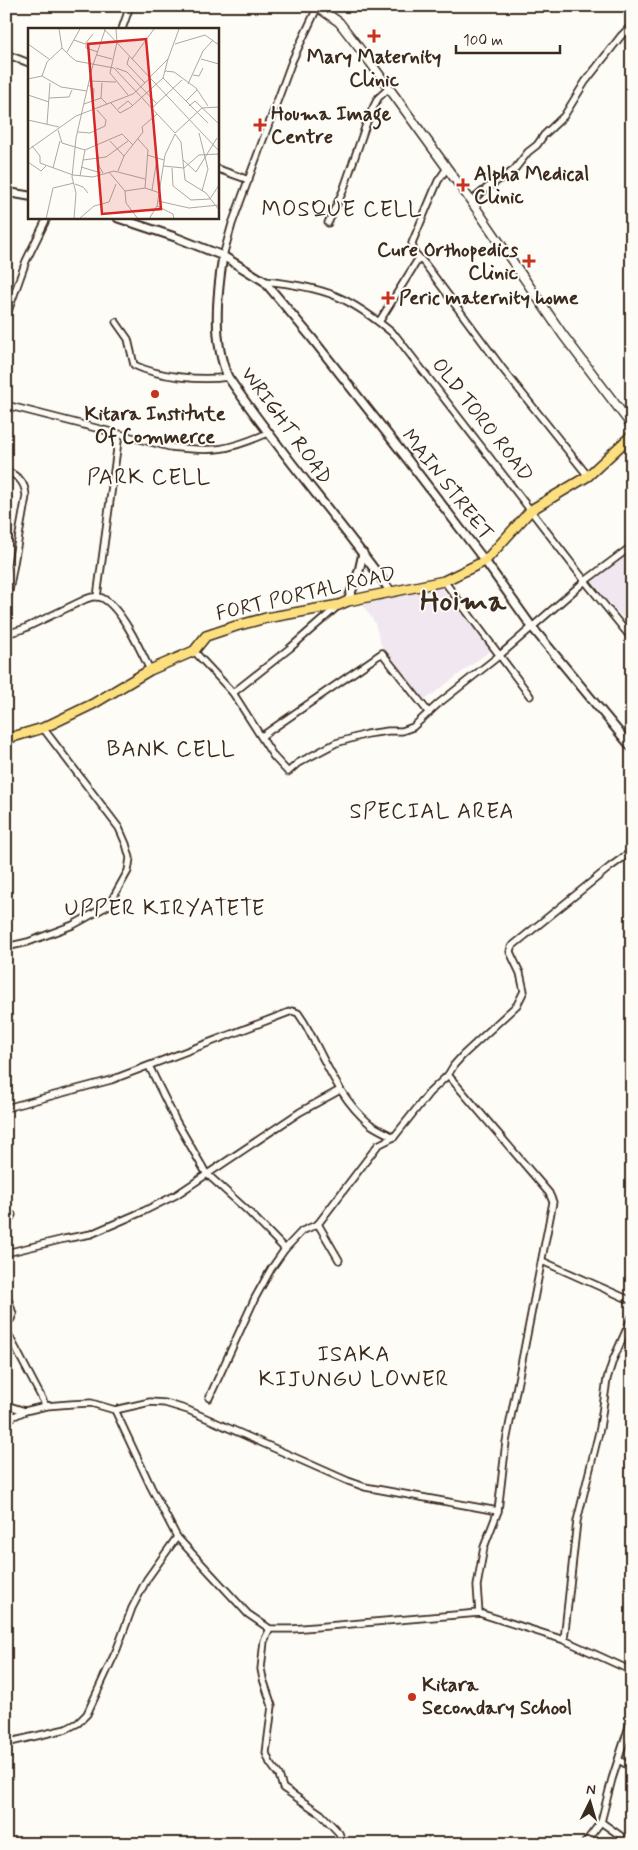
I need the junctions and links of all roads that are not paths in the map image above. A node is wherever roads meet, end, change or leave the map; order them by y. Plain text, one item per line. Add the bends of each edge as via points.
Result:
1 (130, 6) edge
2 (317, 7) edge
3 (632, 25) edge
4 (122, 28) edge
5 (6, 54) edge
6 (28, 63) edge
7 (388, 89) junction
8 (448, 168) junction
9 (219, 169) edge
10 (249, 180) junction
11 (6, 192) edge
12 (28, 196) edge
13 (471, 201) junction
14 (47, 219) edge
15 (121, 219) edge
16 (328, 223) dead end
17 (222, 256) junction
18 (419, 258) junction
19 (264, 281) junction
20 (6, 317) edge
21 (116, 322) dead end
22 (379, 322) junction
23 (228, 377) junction
24 (6, 405) edge
25 (632, 426) edge
26 (268, 433) junction
27 (120, 434) junction
28 (632, 435) edge
29 (6, 470) edge
30 (588, 476) junction
31 (531, 510) junction
32 (632, 546) edge
33 (363, 552) junction
34 (485, 561) junction
35 (444, 581) junction
36 (585, 581) junction
37 (391, 592) junction
38 (97, 597) junction
39 (348, 601) junction
40 (339, 605) junction
41 (6, 608) edge
42 (532, 627) junction
43 (6, 634) edge
44 (632, 639) edge
45 (194, 651) junction
46 (500, 655) junction
47 (150, 670) junction
48 (234, 693) junction
49 (530, 696) dead end
50 (429, 713) junction
51 (43, 728) junction
52 (262, 736) junction
53 (6, 738) edge
54 (632, 748) edge
55 (632, 851) edge
56 (6, 947) edge
57 (149, 1066) junction
58 (448, 1075) junction
59 (340, 1090) junction
60 (6, 1108) edge
61 (394, 1137) junction
62 (206, 1174) junction
63 (12, 1215) dead end
64 (318, 1224) junction
65 (6, 1226) edge
66 (285, 1249) junction
67 (6, 1253) edge
68 (339, 1260) dead end
69 (542, 1261) junction
70 (6, 1293) edge
71 (632, 1301) edge
72 (632, 1317) edge
73 (6, 1321) edge
74 (6, 1330) edge
75 (209, 1398) dead end
76 (6, 1404) edge
77 (46, 1406) junction
78 (115, 1410) junction
79 (25, 1411) junction
80 (6, 1420) edge
81 (498, 1511) junction
82 (177, 1537) junction
83 (479, 1613) junction
84 (270, 1629) junction
85 (564, 1640) junction
86 (632, 1671) edge
87 (632, 1717) edge
88 (6, 1743) edge
89 (619, 1760) junction
90 (632, 1768) edge
91 (601, 1822) junction
92 (344, 1844) edge
93 (584, 1844) edge
94 (632, 1844) edge

1 - 4 street
2 - 7 main road via 339,22
2 - 10 street via 292,61
3 - 13 street via 585,82 564,116 514,170
5 - 6 street
7 - 8 main road
7 - 16 street via 378,98 369,116 343,191
8 - 13 main road
8 - 18 street via 438,181 412,243
9 - 10 street
10 - 17 street
11 - 12 street
13 - 25 main road via 563,335
14 - 20 street via 26,261
15 - 17 street, MAIN STREET
17 - 19 street, MAIN STREET
17 - 23 street, WRIGHT ROAD via 218,310 222,356
18 - 22 street
18 - 30 street
19 - 22 street, OLD TORO ROAD via 330,293
19 - 34 street, MAIN STREET via 317,344
21 - 23 street via 128,339 134,365 193,379
22 - 31 street, OLD TORO ROAD via 402,343
23 - 26 street, WRIGHT ROAD
24 - 27 street
26 - 27 street via 241,445 208,451 170,447
26 - 33 street, WRIGHT ROAD
27 - 38 street
28 - 30 main road
29 - 41 street via 22,481 26,496
30 - 31 main road
31 - 34 main road
31 - 36 street, OLD TORO ROAD
32 - 36 street
33 - 37 street, WRIGHT ROAD
33 - 39 street
34 - 35 main road, FORT PORTAL ROAD
34 - 42 street, MAIN STREET
35 - 37 main road, FORT PORTAL ROAD
35 - 46 street
36 - 42 street
36 - 44 street, OLD TORO ROAD
37 - 39 main road, FORT PORTAL ROAD
38 - 43 street
38 - 47 street via 122,618
39 - 40 main road, FORT PORTAL ROAD
40 - 45 main road, FORT PORTAL ROAD via 236,626 206,636
40 - 48 street
42 - 46 street
42 - 54 street, MAIN STREET
45 - 47 main road, FORT PORTAL ROAD
45 - 48 street
46 - 49 street
46 - 50 street
47 - 51 main road, FORT PORTAL ROAD via 93,704
48 - 52 street
50 - 52 street via 414,727 402,732 367,734 336,743 298,763 288,772 274,757
50 - 52 street via 382,653
51 - 53 main road, FORT PORTAL ROAD
51 - 56 street via 119,828 130,858 128,871 109,905 73,925
55 - 58 street via 511,947 524,991 517,1005 463,1055
57 - 59 street via 292,1011 298,1013 304,1022
57 - 60 street via 111,1080
57 - 62 street
58 - 61 street via 429,1093
58 - 69 street via 552,1198
59 - 61 street via 371,1125
59 - 62 street via 300,1112
61 - 64 street via 378,1145
62 - 66 street
62 - 67 street via 176,1195 91,1234
63 - 65 street
64 - 66 street via 302,1231
64 - 68 street
66 - 75 street via 254,1298
69 - 71 street
69 - 81 street via 506,1442
70 - 73 street via 14,1314
72 - 85 street via 607,1379 600,1428 577,1521
74 - 77 street
76 - 79 street
77 - 78 street via 91,1404
77 - 79 street
78 - 81 street via 150,1402 165,1403 365,1487
78 - 82 street
79 - 80 street
81 - 83 street via 484,1547 477,1586
82 - 84 street via 248,1614
82 - 88 street via 139,1593 87,1714 78,1724 66,1729
83 - 84 street
83 - 85 street
84 - 92 street via 264,1641 261,1669 272,1706 267,1759 279,1775 283,1788 321,1814
85 - 86 street
87 - 89 street
89 - 90 street
89 - 91 street
91 - 93 street
91 - 94 street

